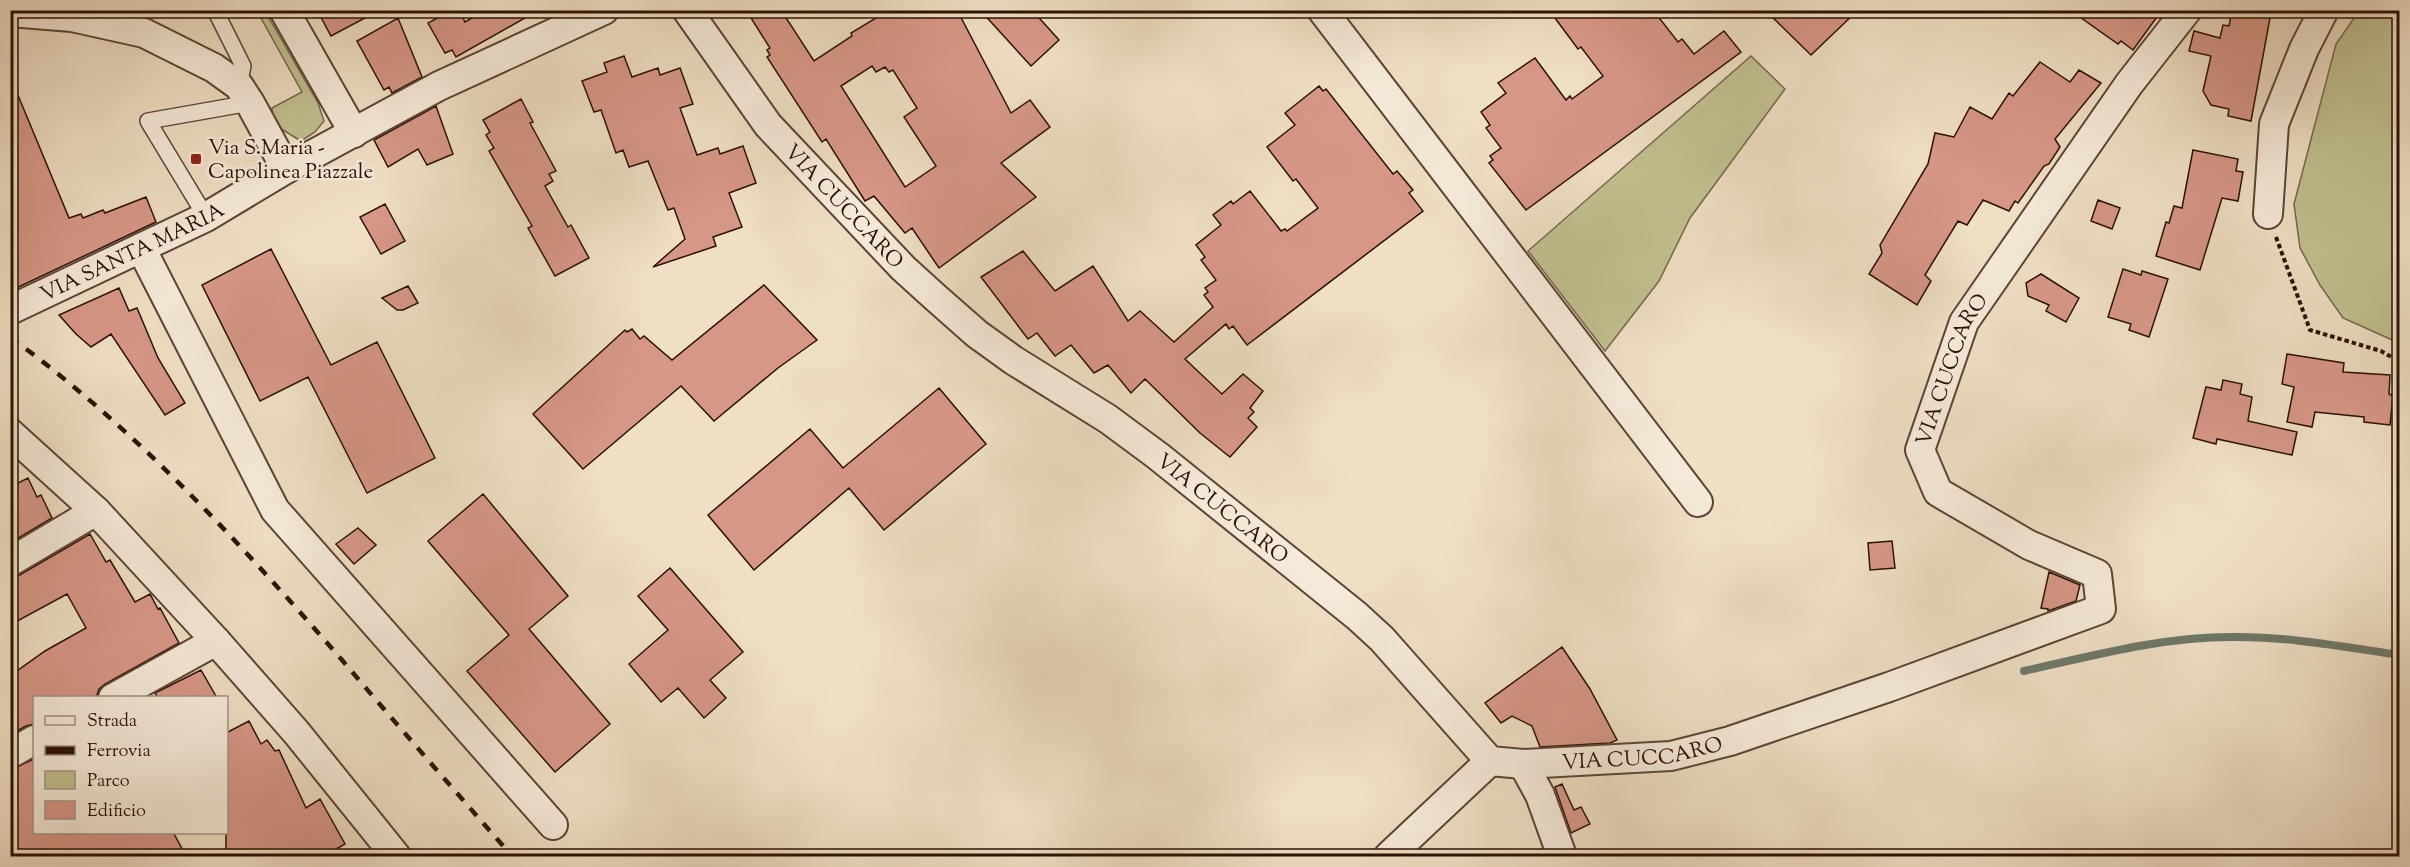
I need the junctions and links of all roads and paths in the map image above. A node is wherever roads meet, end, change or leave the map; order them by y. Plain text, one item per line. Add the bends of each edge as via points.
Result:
1 (215, 10) edge
2 (284, 10) edge
3 (604, 10) edge
4 (687, 10) edge
5 (1322, 10) edge
6 (2187, 10) edge
7 (2324, 10) edge
8 (10, 12) edge
9 (86, 15) edge
10 (244, 94) junction
11 (354, 133) junction
12 (286, 169) junction
13 (2268, 214) joint
14 (206, 217) junction
15 (141, 248) junction
16 (10, 310) edge
17 (2400, 362) edge
18 (10, 433) edge
19 (1698, 502) dead end
20 (96, 511) junction
21 (10, 562) edge
22 (216, 641) junction
23 (117, 696) edge
24 (33, 741) edge
25 (10, 753) edge
26 (1490, 761) junction
27 (1522, 764) junction
28 (553, 825) dead end
29 (396, 856) edge
30 (1389, 856) edge
31 (1562, 856) edge

1 - 10 lane via 243,66
2 - 11 street
3 - 11 street, VIA SANTA MARIA via 439,86
4 - 26 street, VIA CUCCARO via 768,125 903,268 977,334 1108,418 1356,616 1382,639
5 - 19 street
6 - 27 street, VIA CUCCARO via 2129,84 1964,322 1920,450 1938,492 2029,545 2097,574 2101,609 1730,741 1671,756
7 - 13 street via 2274,124
8 - 9 street
9 - 10 street via 144,33 214,68
10 - 12 street
10 - 14 lane via 148,121
11 - 12 street, VIA SANTA MARIA
12 - 14 street, VIA SANTA MARIA
13 - 17 path via 2310,330 2381,351
14 - 15 street, VIA SANTA MARIA
15 - 16 street, VIA SANTA MARIA
15 - 28 street via 275,510
18 - 20 street
20 - 21 street
20 - 22 street
22 - 23 street
22 - 29 street
24 - 25 street
26 - 27 street, VIA CUCCARO
26 - 30 street
27 - 31 street via 1540,795

